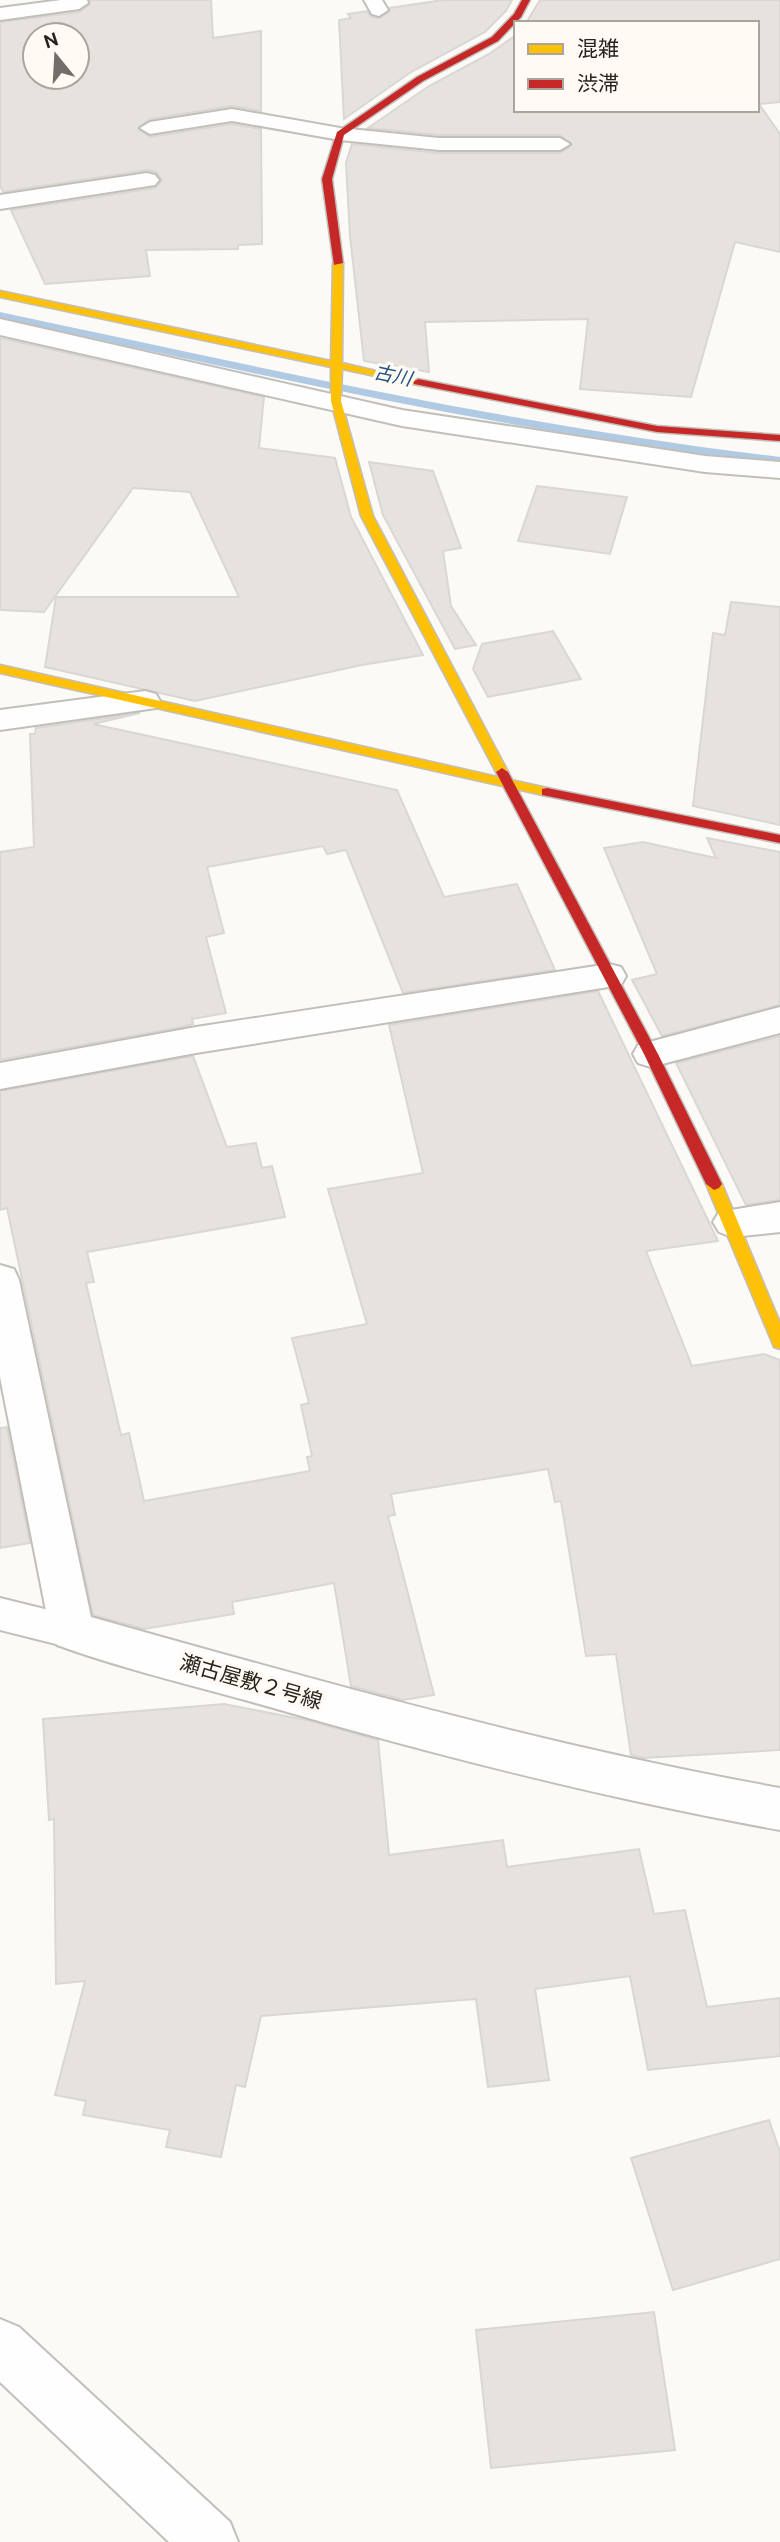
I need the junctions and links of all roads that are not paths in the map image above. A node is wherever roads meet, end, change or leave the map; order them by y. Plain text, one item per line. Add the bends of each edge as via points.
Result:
1 (78, 0) edge
2 (526, 0) edge
3 (0, 14) edge
4 (150, 128) dead end
5 (340, 134) junction
6 (560, 144) dead end
7 (147, 180) dead end
8 (0, 202) edge
9 (0, 294) edge
10 (0, 327) edge
11 (336, 384) junction
12 (780, 438) edge
13 (780, 470) edge
14 (0, 669) edge
15 (145, 701) junction
16 (0, 720) edge
17 (510, 785) junction
18 (780, 839) edge
19 (610, 976) junction
20 (780, 1020) edge
21 (651, 1054) junction
22 (0, 1076) edge
23 (780, 1217) edge
24 (732, 1222) junction
25 (0, 1280) edge
26 (780, 1342) edge
27 (0, 1614) edge
28 (72, 1632) junction
29 (780, 1808) edge
30 (0, 2346) edge
31 (210, 2542) edge

1 - 3 lane
2 - 5 street via 490,44 423,78
4 - 5 lane via 232,115
5 - 6 lane via 439,144
5 - 11 street via 327,179 338,251
7 - 8 street
9 - 11 street
10 - 11 street
11 - 12 street via 657,429
11 - 13 street via 402,418 705,464
11 - 17 street via 367,516
14 - 15 street
15 - 16 street
15 - 17 street
17 - 18 street
17 - 19 street
19 - 21 street
19 - 22 street via 196,1040
20 - 21 street
21 - 24 street
23 - 24 street
24 - 26 street
25 - 28 street
27 - 28 lane
28 - 29 street, 瀬古屋敷２号線 via 402,1724 685,1793
30 - 31 street

